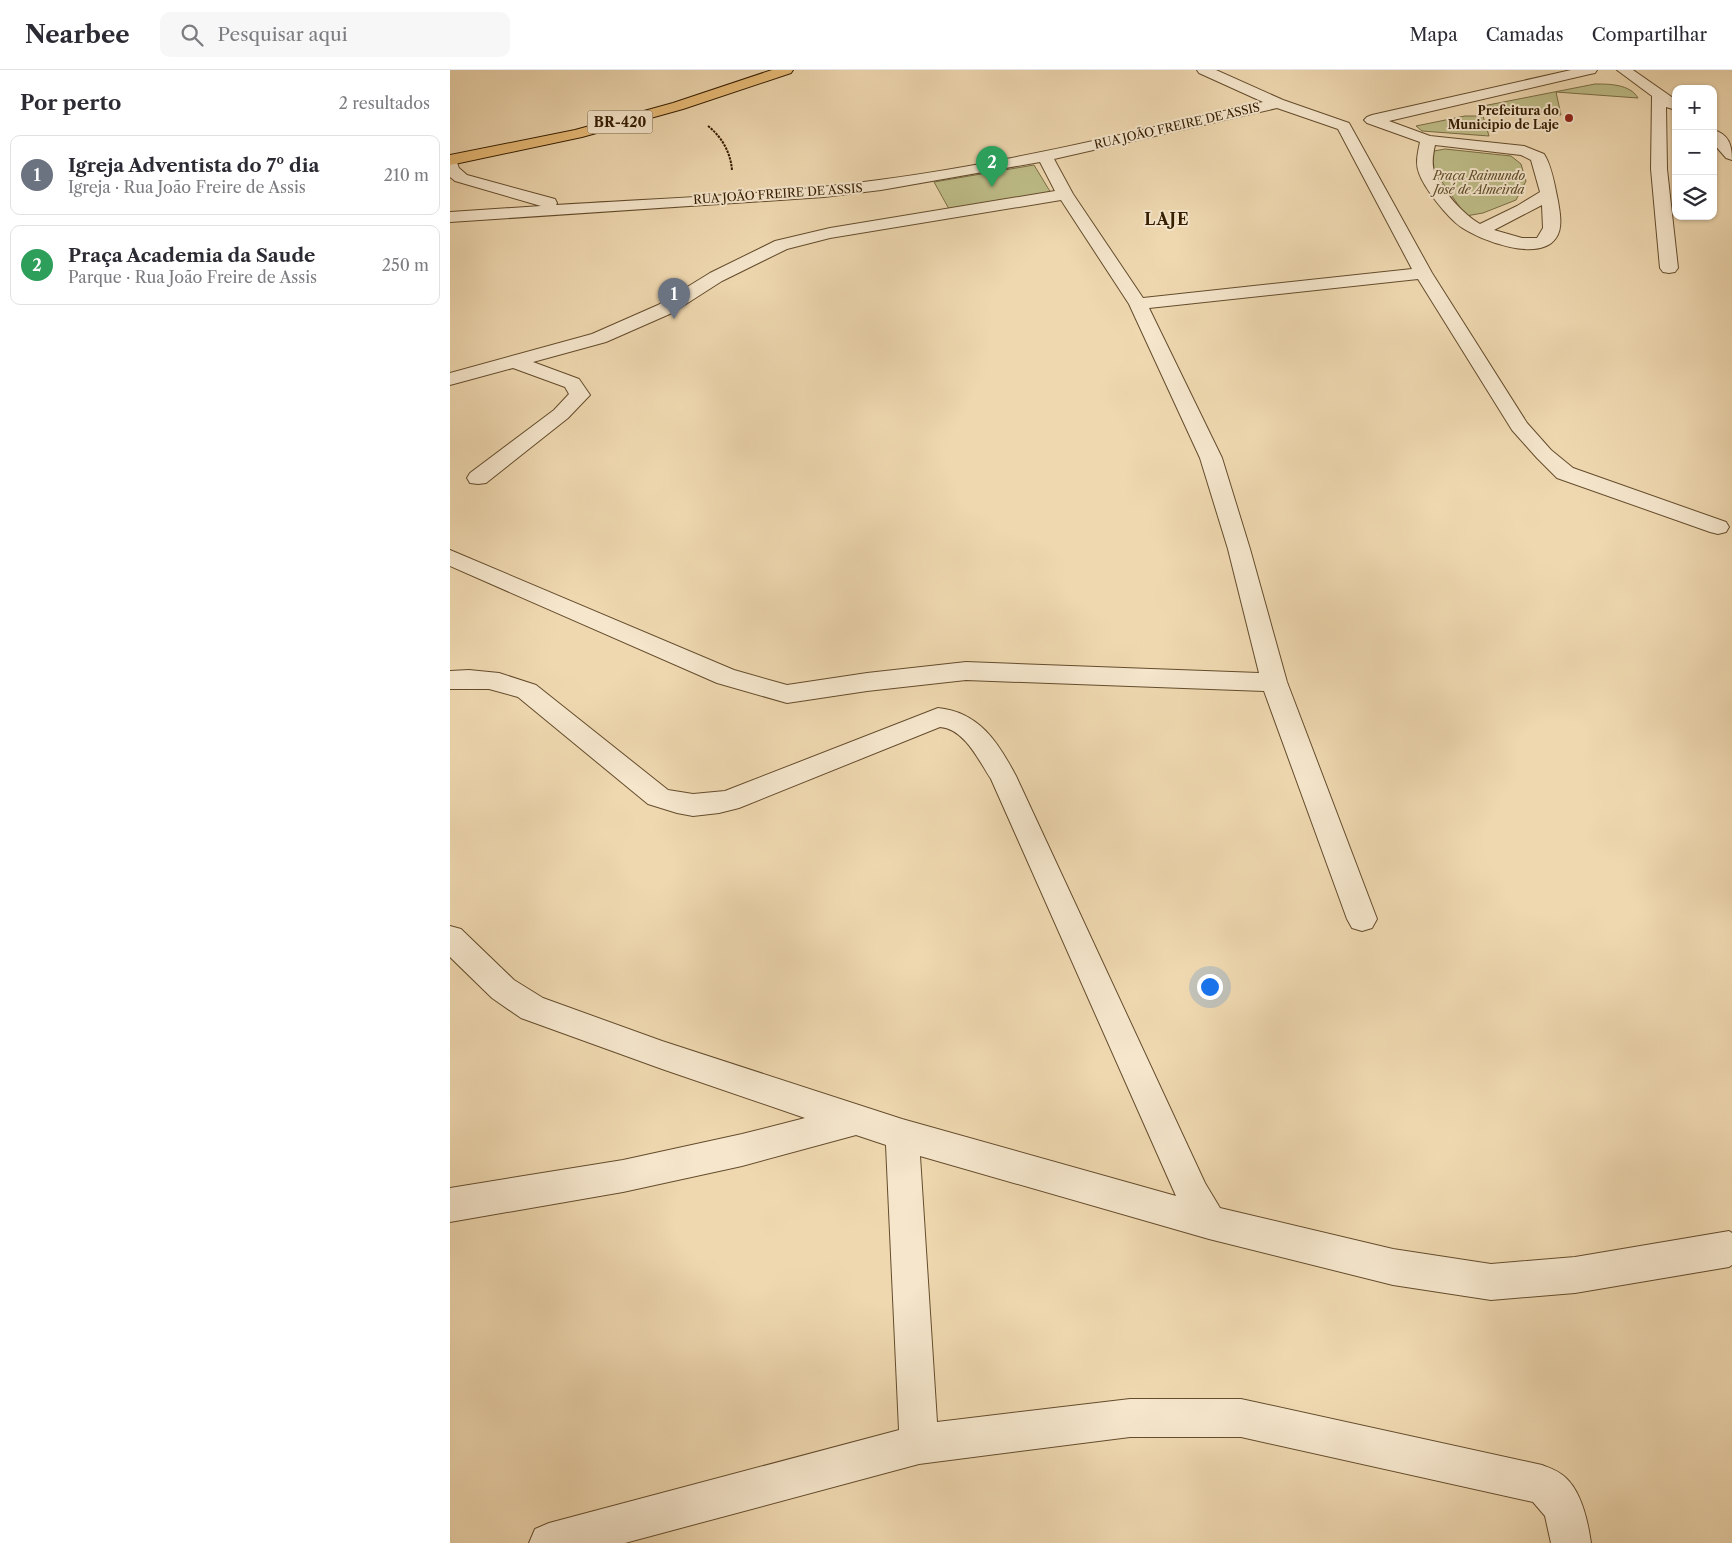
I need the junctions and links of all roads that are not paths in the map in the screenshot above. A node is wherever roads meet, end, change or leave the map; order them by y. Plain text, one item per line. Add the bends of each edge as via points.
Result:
1 (786, 70) edge
2 (1204, 70) edge
3 (1589, 70) edge
4 (1624, 70) edge
5 (1659, 95) junction
6 (1278, 103) junction
7 (1672, 104) edge
8 (1373, 120) junction
9 (1344, 126) junction
10 (1722, 139) edge
11 (1428, 140) junction
12 (1732, 155) edge
13 (1045, 156) junction
14 (450, 162) edge
15 (1066, 194) junction
16 (1548, 194) junction
17 (571, 208) junction
18 (450, 217) edge
19 (1481, 230) junction
20 (450, 231) edge
21 (1669, 268) dead end
22 (1422, 273) junction
23 (1138, 304) junction
24 (538, 356) junction
25 (515, 362) junction
26 (450, 365) edge
27 (450, 379) edge
28 (478, 478) dead end
29 (1718, 528) dead end
30 (450, 557) edge
31 (450, 680) edge
32 (1274, 682) junction
33 (1362, 919) dead end
34 (450, 938) edge
35 (856, 1120) junction
36 (902, 1135) junction
37 (450, 1205) edge
38 (1209, 1222) junction
39 (1729, 1249) dead end
40 (919, 1444) junction
41 (549, 1543) edge
42 (1571, 1543) edge

1 - 14 main road, BR-420 via 678,106 577,134
2 - 6 street
3 - 8 street
4 - 5 street
5 - 7 street
5 - 21 street via 1659,169
6 - 9 street
6 - 13 street, RUA JOÃO FREIRE DE ASSIS
8 - 9 street
8 - 11 street
9 - 22 street
10 - 12 street
11 - 16 street via 1532,153 1538,157
11 - 19 street via 1427,173 1453,210 1467,224
13 - 15 street
13 - 17 street, RUA JOÃO FREIRE DE ASSIS via 862,188
14 - 17 street via 451,170 462,178
15 - 23 street
15 - 24 street via 830,233 781,245 716,277 665,309 599,338
16 - 19 street
16 - 19 street via 1552,230 1542,242 1510,241
17 - 18 street, RUA JOÃO FREIRE DE ASSIS
17 - 20 street via 511,228
22 - 23 street
22 - 29 street via 1519,426 1566,473
23 - 32 street via 1211,458
24 - 25 street
24 - 26 street
25 - 27 street
25 - 28 street via 572,383 580,394 562,414
30 - 32 street via 726,677 787,694 966,671
31 - 38 street via 491,681 527,691 658,797 682,805 704,806 729,801 938,717 952,717 960,721 970,729 1003,776 1193,1195
32 - 33 street
34 - 35 street via 502,989 532,1008
35 - 36 street
35 - 37 street via 742,1150 623,1176
36 - 38 street
36 - 40 street
38 - 39 street via 1393,1267 1492,1282 1574,1275
40 - 41 street
40 - 42 street via 1130,1418 1241,1418 1546,1487 1559,1500

